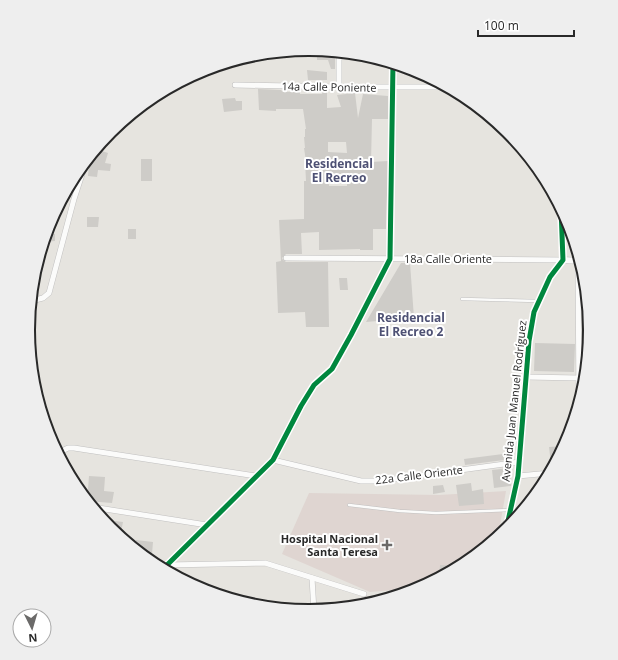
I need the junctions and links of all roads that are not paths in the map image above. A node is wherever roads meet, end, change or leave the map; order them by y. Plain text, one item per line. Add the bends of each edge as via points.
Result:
1 (339, 58) edge
2 (393, 70) edge
3 (235, 85) dead end
4 (339, 87) junction
5 (436, 87) edge
6 (393, 88) junction
7 (81, 178) edge
8 (562, 224) edge
9 (286, 258) dead end
10 (390, 259) junction
11 (563, 260) junction
12 (574, 261) edge
13 (579, 283) edge
14 (462, 299) dead end
15 (37, 300) edge
16 (538, 301) junction
17 (526, 377) junction
18 (579, 378) joint
19 (63, 450) edge
20 (273, 460) junction
21 (519, 462) junction
22 (542, 474) edge
23 (256, 476) junction
24 (518, 476) junction
25 (349, 504) dead end
26 (101, 508) edge
27 (511, 510) junction
28 (509, 517) edge
29 (207, 525) junction
30 (168, 564) edge
31 (172, 567) edge
32 (312, 578) junction
33 (364, 594) dead end
34 (314, 604) edge

1 - 4 street
2 - 6 street
3 - 4 street, 14a Calle Poniente
4 - 6 street, 14a Calle Poniente
5 - 6 street, 14a Calle Poniente
6 - 10 street
7 - 15 street via 49,293
8 - 11 street
9 - 10 street, 18a Calle Oriente
10 - 11 street, 18a Calle Oriente
10 - 20 street via 332,369 314,385
11 - 12 street
11 - 16 street, Avenida Juan Manuel Rodríguez via 550,277
13 - 18 street
14 - 16 lane
16 - 17 street, Avenida Juan Manuel Rodríguez via 529,341
17 - 18 street
17 - 21 street, Avenida Juan Manuel Rodríguez
19 - 23 street via 74,448
20 - 21 street, 22a Calle Oriente via 361,481 380,481
20 - 23 street
21 - 24 street, Avenida Juan Manuel Rodríguez
22 - 24 street
23 - 29 street
24 - 27 street, Avenida Juan Manuel Rodríguez
25 - 27 lane via 436,513
26 - 29 street
27 - 28 street, Avenida Juan Manuel Rodríguez
29 - 30 street
31 - 32 street via 265,564
32 - 33 street
32 - 34 street

